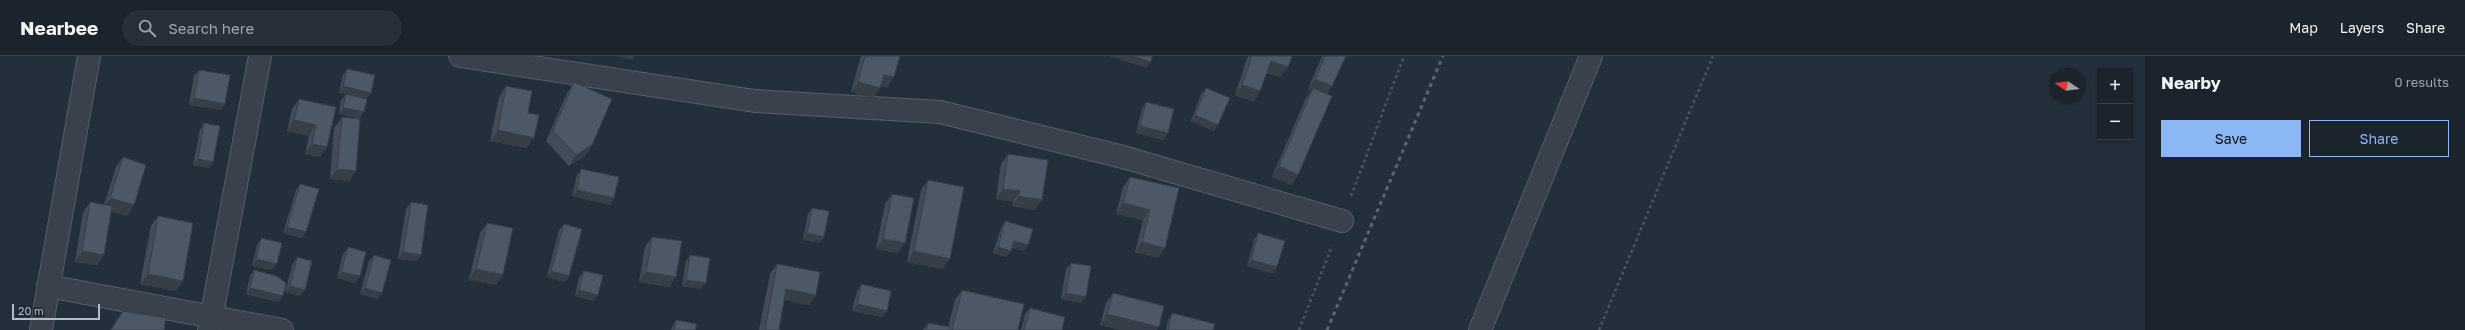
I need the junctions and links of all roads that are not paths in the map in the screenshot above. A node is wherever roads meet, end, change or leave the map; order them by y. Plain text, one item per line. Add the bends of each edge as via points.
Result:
1 (89, 56) edge
2 (260, 56) edge
3 (460, 56) edge
4 (1591, 56) edge
5 (1342, 221) road end
6 (48, 286) junction
7 (211, 323) edge
8 (41, 330) edge
9 (282, 330) edge
10 (1480, 330) edge

1 - 6 street
2 - 7 street
3 - 5 street via 755,101 940,112 1123,157
4 - 10 street
6 - 7 street
6 - 8 street
7 - 9 street

